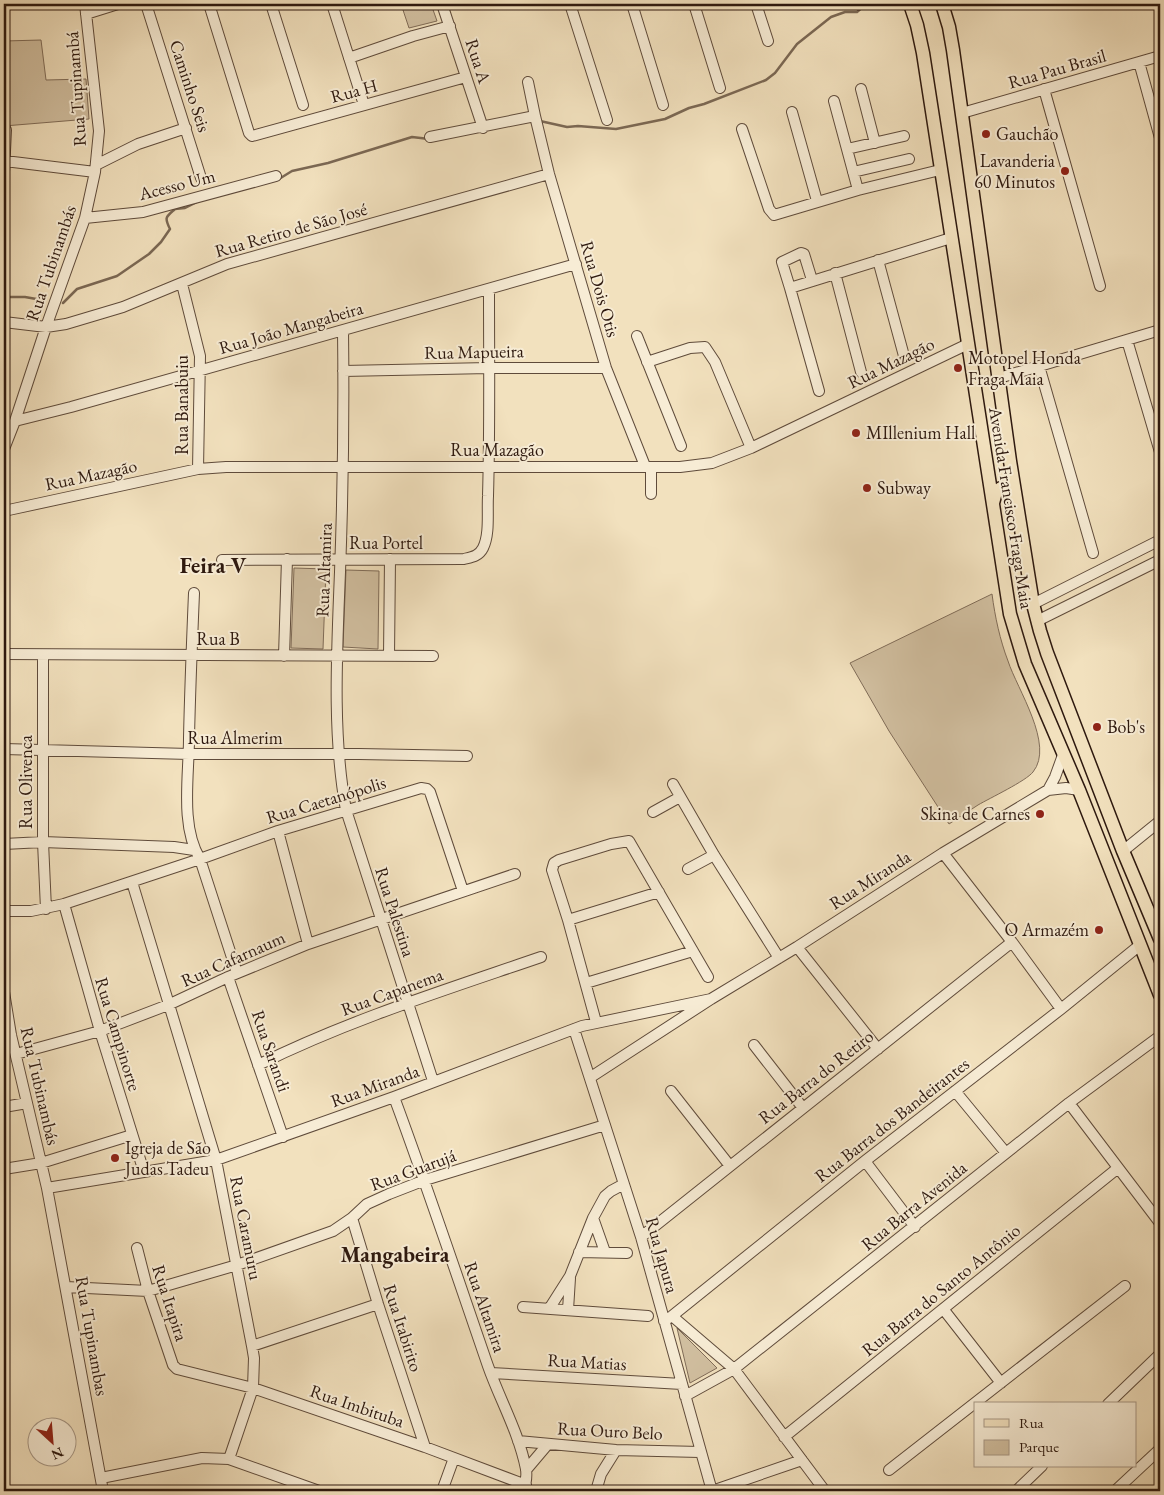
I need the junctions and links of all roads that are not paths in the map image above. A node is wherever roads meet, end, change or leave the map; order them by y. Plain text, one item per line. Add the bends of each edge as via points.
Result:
1 (118, 4) edge
2 (146, 4) edge
3 (209, 4) edge
4 (271, 4) edge
5 (332, 4) edge
6 (442, 4) edge
7 (570, 4) edge
8 (632, 4) edge
9 (694, 4) edge
10 (756, 4) edge
11 (910, 4) edge
12 (942, 4) edge
13 (86, 9) edge
14 (450, 26) junction
15 (768, 41) dead end
16 (1160, 56) edge
17 (348, 58) junction
18 (1139, 62) junction
19 (466, 77) junction
20 (528, 82) dead end
21 (720, 88) dead end
22 (862, 89) dead end
23 (1044, 90) junction
24 (834, 101) dead end
25 (303, 105) dead end
26 (364, 105) junction
27 (663, 105) dead end
28 (792, 112) dead end
29 (962, 113) junction
30 (607, 120) dead end
31 (536, 122) junction
32 (186, 128) junction
33 (483, 128) junction
34 (742, 129) dead end
35 (6, 130) dead end
36 (904, 136) dead end
37 (430, 137) dead end
38 (1160, 138) edge
39 (875, 143) junction
40 (847, 148) junction
41 (909, 159) dead end
42 (5, 161) junction
43 (96, 168) junction
44 (940, 170) junction
45 (4, 172) edge
46 (853, 172) junction
47 (549, 174) junction
48 (276, 176) dead end
49 (201, 178) dead end
50 (858, 190) junction
51 (817, 201) junction
52 (85, 218) junction
53 (951, 238) junction
54 (878, 260) junction
55 (576, 264) junction
56 (835, 273) junction
57 (812, 280) junction
58 (182, 284) junction
59 (1100, 286) dead end
60 (790, 288) junction
61 (489, 290) junction
62 (4, 322) edge
63 (46, 327) junction
64 (342, 330) junction
65 (1160, 330) edge
66 (637, 336) dead end
67 (1127, 340) junction
68 (968, 344) junction
69 (904, 356) dead end
70 (647, 362) junction
71 (1039, 366) junction
72 (489, 368) junction
73 (606, 368) junction
74 (200, 370) junction
75 (343, 371) junction
76 (861, 372) dead end
77 (999, 378) junction
78 (819, 391) dead end
79 (15, 421) junction
80 (681, 446) dead end
81 (751, 448) junction
82 (4, 449) edge
83 (1160, 452) edge
84 (1010, 461) junction
85 (712, 463) junction
86 (343, 466) junction
87 (489, 466) junction
88 (648, 466) junction
89 (198, 469) junction
90 (720, 472) dead end
91 (988, 474) junction
92 (650, 494) dead end
93 (1018, 510) junction
94 (4, 511) edge
95 (993, 512) junction
96 (1160, 540) edge
97 (1093, 553) dead end
98 (287, 559) junction
99 (340, 559) junction
100 (390, 559) junction
101 (222, 560) dead end
102 (1160, 560) edge
103 (194, 593) dead end
104 (1033, 604) junction
105 (1037, 621) junction
106 (4, 654) edge
107 (44, 655) junction
108 (191, 655) junction
109 (284, 656) junction
110 (337, 656) junction
111 (389, 656) junction
112 (433, 656) dead end
113 (4, 749) edge
114 (42, 750) junction
115 (189, 754) junction
116 (339, 754) junction
117 (1063, 755) junction
118 (467, 756) dead end
119 (673, 784) dead end
120 (1048, 790) junction
121 (1078, 790) junction
122 (680, 797) junction
123 (346, 810) junction
124 (654, 812) dead end
125 (1160, 821) edge
126 (278, 831) junction
127 (42, 842) junction
128 (4, 844) edge
129 (1123, 851) junction
130 (943, 853) junction
131 (197, 854) junction
132 (714, 856) junction
133 (688, 870) dead end
134 (516, 874) dead end
135 (132, 882) junction
136 (463, 891) junction
137 (659, 892) junction
138 (64, 904) junction
139 (46, 909) junction
140 (4, 911) edge
141 (380, 920) junction
142 (568, 920) junction
143 (1159, 931) edge
144 (1012, 942) junction
145 (308, 944) junction
146 (1140, 945) junction
147 (797, 947) junction
148 (693, 951) junction
149 (541, 957) dead end
150 (779, 958) junction
151 (233, 975) junction
152 (708, 977) dead end
153 (586, 984) junction
154 (4, 992) edge
155 (1160, 995) edge
156 (711, 999) junction
157 (407, 1002) junction
158 (168, 1005) junction
159 (1062, 1009) junction
160 (596, 1022) junction
161 (574, 1029) junction
162 (100, 1031) junction
163 (7, 1036) edge
164 (1160, 1036) edge
165 (754, 1045) dead end
166 (878, 1049) junction
167 (16, 1054) junction
168 (258, 1066) junction
169 (591, 1078) junction
170 (433, 1081) junction
171 (671, 1091) dead end
172 (955, 1091) junction
173 (394, 1097) junction
174 (27, 1103) junction
175 (1069, 1103) junction
176 (4, 1107) edge
177 (803, 1108) junction
178 (605, 1124) junction
179 (132, 1135) junction
180 (283, 1136) junction
181 (1006, 1153) junction
182 (216, 1160) junction
183 (866, 1161) junction
184 (41, 1163) junction
185 (730, 1166) junction
186 (1118, 1168) junction
187 (4, 1169) edge
188 (144, 1172) junction
189 (425, 1180) junction
190 (624, 1184) junction
191 (46, 1188) junction
192 (352, 1218) junction
193 (593, 1218) junction
194 (1160, 1224) edge
195 (915, 1227) junction
196 (641, 1237) junction
197 (137, 1248) dead end
198 (579, 1252) junction
199 (605, 1252) junction
200 (627, 1253) dead end
201 (237, 1265) junction
202 (570, 1276) junction
203 (1125, 1286) dead end
204 (66, 1287) junction
205 (148, 1291) junction
206 (378, 1304) junction
207 (523, 1307) dead end
208 (549, 1309) junction
209 (568, 1310) junction
210 (944, 1310) junction
211 (648, 1316) dead end
212 (668, 1318) junction
213 (252, 1346) junction
214 (1160, 1354) edge
215 (174, 1367) joint
216 (734, 1369) junction
217 (491, 1373) junction
218 (1001, 1383) junction
219 (682, 1384) junction
220 (253, 1388) junction
221 (685, 1396) junction
222 (977, 1402) edge
223 (1110, 1402) edge
224 (974, 1404) edge
225 (784, 1437) junction
226 (518, 1441) junction
227 (548, 1444) junction
228 (426, 1447) junction
229 (1160, 1449) edge
230 (616, 1450) junction
231 (700, 1452) junction
232 (454, 1458) junction
233 (229, 1459) junction
234 (802, 1460) junction
235 (1040, 1468) edge
236 (526, 1470) junction
237 (889, 1470) dead end
238 (101, 1478) junction
239 (524, 1488) edge
240 (1021, 1489) edge
241 (103, 1491) edge
242 (319, 1491) edge
243 (442, 1491) edge
244 (596, 1491) edge
245 (712, 1491) edge
246 (825, 1491) edge
247 (1115, 1491) edge

1 - 13 street
2 - 32 street, Caminho Seis
3 - 26 street, Rua H via 250,136
4 - 25 street
5 - 17 street
6 - 14 street, Rua A
7 - 30 street
8 - 27 street
9 - 21 street
10 - 15 street
11 - 44 main road, Avenida Francisco Fraga Maia via 923,53
12 - 29 main road, Avenida Francisco Fraga Maia
13 - 43 street, Rua Tupinambá via 99,131
14 - 17 street
14 - 19 street, Rua A
16 - 18 street, Rua Pau Brasil
17 - 26 street
18 - 23 street, Rua Pau Brasil
18 - 38 street
19 - 26 street, Rua H
19 - 33 street, Rua A
20 - 31 street
22 - 39 street
23 - 29 street, Rua Pau Brasil
23 - 59 street
24 - 40 street
28 - 51 street
29 - 77 main road, Avenida Francisco Fraga Maia
31 - 33 street
31 - 47 street, Rua Dois Otis
32 - 43 street via 138,144
32 - 49 street, Caminho Seis
33 - 37 street
34 - 51 street via 771,213 776,215
35 - 42 street
36 - 39 street
39 - 40 street
40 - 46 street
41 - 46 street
42 - 43 street
42 - 45 street
43 - 52 street, Rua Tubinambás
44 - 50 street
44 - 53 main road, Avenida Francisco Fraga Maia
46 - 50 street
47 - 55 street, Rua Dois Otis
47 - 58 street, Rua Retiro de São José via 227,264
48 - 52 street, Acesso Um via 143,212
50 - 51 street
52 - 63 street, Rua Tubinambás
53 - 54 street
53 - 68 main road, Avenida Francisco Fraga Maia
54 - 56 street
54 - 69 street
55 - 61 street, Rua João Mangabeira
55 - 73 street, Rua Dois Otis
56 - 57 street
56 - 76 street
57 - 60 street
57 - 60 street via 801,253 782,262
58 - 63 street, Rua Retiro de São José via 123,308
58 - 74 street, Rua Banabuiu via 199,349
60 - 78 street
61 - 64 street, Rua João Mangabeira
61 - 72 street
62 - 63 street, Rua Retiro de São José
63 - 79 street, Rua Tubinambás
64 - 74 street, Rua João Mangabeira
64 - 75 street, Rua Altamira
65 - 67 street
66 - 70 street
67 - 71 street
67 - 83 street
68 - 81 street, Rua Mazagão
68 - 91 main road, Avenida Francisco Fraga Maia
70 - 80 street
70 - 81 street via 690,348 705,347
71 - 77 street
71 - 97 street
72 - 73 street, Rua Mapueira
72 - 75 street, Rua Mapueira
72 - 87 street
73 - 88 street, Rua Dois Otis
74 - 79 street, Rua João Mangabeira
74 - 89 street, Rua Banabuiu
75 - 86 street, Rua Altamira
77 - 84 main road, Avenida Francisco Fraga Maia
79 - 82 street, Rua Tubinambás
81 - 85 street, Rua Mazagão
84 - 91 main road via 1007,474 997,486
84 - 93 main road, Avenida Francisco Fraga Maia
85 - 88 street, Rua Mazagão via 680,470
85 - 90 street
86 - 87 street, Rua Mazagão
86 - 89 street, Rua Mazagão
86 - 99 street, Rua Altamira
87 - 88 street, Rua Mazagão
87 - 100 street, Rua Portel via 487,535 481,552 464,559
88 - 92 street
89 - 94 street, Rua Mazagão
91 - 95 main road, Avenida Francisco Fraga Maia
93 - 95 main road via 1007,489 1001,488 994,496
93 - 104 main road, Avenida Francisco Fraga Maia
95 - 117 main road, Avenida Francisco Fraga Maia via 1004,587 1017,641
96 - 104 street
98 - 99 street, Rua Portel
98 - 101 street, Rua Portel
98 - 109 street
99 - 100 street, Rua Portel
99 - 110 street, Rua Altamira
100 - 111 street
102 - 105 street
103 - 108 street, Rua Sarandi
104 - 105 main road, Avenida Francisco Fraga Maia
105 - 129 main road, Avenida Francisco Fraga Maia
106 - 107 street, Rua B
107 - 108 street, Rua B
107 - 114 street, Rua Olivenca
108 - 109 street, Rua B
108 - 115 street, Rua Sarandi
109 - 110 street, Rua B
110 - 111 street, Rua B
110 - 116 street, Rua Altamira
111 - 112 street, Rua B
113 - 114 street, Rua Almerim
114 - 115 street, Rua Almerim
114 - 127 street, Rua Olivenca
115 - 116 street, Rua Almerim
115 - 131 street, Rua Sarandi via 188,821
116 - 118 street, Rua Almerim
116 - 123 street, Rua Altamira
117 - 120 street
117 - 121 main road, Avenida Francisco Fraga Maia
119 - 122 street
120 - 121 street, Rua Miranda
120 - 130 street, Rua Miranda
121 - 146 main road, Avenida Francisco Fraga Maia
122 - 124 street
122 - 132 street
123 - 126 street, Rua Caetanópolis
123 - 136 street, Rua Caetanópolis via 420,788 427,789
123 - 141 street, Rua Palestina
125 - 129 street
126 - 131 street, Rua Caetanópolis
126 - 145 street
127 - 128 street
127 - 131 street via 174,847
127 - 139 street, Rua Olivenca
129 - 143 main road, Avenida Francisco Fraga Maia
130 - 144 street
130 - 147 street, Rua Miranda
131 - 135 street, Rua Caetanópolis
131 - 151 street, Rua Sarandi
132 - 133 street
132 - 150 street
134 - 136 street, Rua Cafarnaum
135 - 138 street, Rua Caetanópolis
135 - 158 street, Rua Caramuru
136 - 141 street, Rua Cafarnaum
137 - 142 street
137 - 142 street via 629,841 567,857 554,863 552,870
137 - 148 street
138 - 139 street, Rua Caetanópolis
138 - 162 street, Rua Campinorte
139 - 140 street, Rua Caetanópolis
141 - 145 street, Rua Cafarnaum
141 - 157 street, Rua Palestina
142 - 153 street
144 - 159 street
144 - 166 street, Rua Barra do Retiro
145 - 151 street, Rua Cafarnaum
146 - 155 main road, Avenida Francisco Fraga Maia
146 - 159 street, Rua Barra dos Bandeirantes
147 - 150 street, Rua Miranda
147 - 166 street
148 - 152 street
148 - 153 street
149 - 157 street, Rua Capanema
150 - 156 street, Rua Miranda
151 - 158 street, Rua Cafarnaum
151 - 168 street, Rua Sarandi
153 - 160 street
154 - 163 street, Rua Tubinambás
156 - 160 street, Rua Miranda
156 - 169 street, Rua Miranda
157 - 168 street, Rua Capanema
157 - 170 street, Rua Palestina
158 - 162 street, Rua Cafarnaum
158 - 182 street, Rua Caramuru
159 - 172 street, Rua Barra dos Bandeirantes
160 - 161 street, Rua Miranda
161 - 169 street, Rua Japura
161 - 170 street, Rua Miranda
162 - 167 street, Rua Cafarnaum
162 - 179 street, Rua Campinorte
163 - 167 street, Rua Tubinambás
164 - 175 street, Rua Barra Avenida
165 - 177 street
166 - 177 street, Rua Barra do Retiro
167 - 174 street, Rua Tubinambás
168 - 180 street, Rua Sarandi
169 - 178 street, Rua Japura
170 - 173 street, Rua Miranda
171 - 185 street
172 - 181 street
172 - 183 street, Rua Barra dos Bandeirantes
173 - 180 street, Rua Miranda
173 - 189 street, Rua Altamira
174 - 176 street
174 - 184 street, Rua Tubinambás
175 - 181 street, Rua Barra Avenida
175 - 186 street
177 - 185 street, Rua Barra do Retiro
178 - 189 street, Rua Guarujá
178 - 190 street, Rua Japura
179 - 184 street
179 - 188 street, Rua Campinorte
180 - 182 street, Rua Miranda
181 - 195 street, Rua Barra Avenida
182 - 188 street, Rua Miranda
182 - 201 street, Rua Caramuru
183 - 195 street
183 - 212 street, Rua Barra dos Bandeirantes
184 - 187 street
184 - 191 street, Rua Tubinambás
185 - 196 street, Rua Barra do Retiro
186 - 194 street
186 - 210 street, Rua Barra do Santo Antônio
188 - 191 street, Rua Miranda
189 - 192 street, Rua Guarujá via 367,1204
189 - 217 street, Rua Altamira
190 - 193 street via 605,1196
190 - 196 street, Rua Japura
191 - 204 street, Rua Tupinambas
192 - 201 street, Rua Guarujá via 326,1234
192 - 206 street, Rua Itabirito
193 - 198 street
193 - 199 street
195 - 216 street, Rua Barra Avenida
196 - 212 street, Rua Japura
197 - 205 street, Rua Itapira
198 - 199 street
198 - 202 street
199 - 200 street
201 - 205 street, Rua Guarujá
201 - 213 street, Rua Caramuru
202 - 208 street
202 - 209 street
203 - 218 street
204 - 205 street, Rua Guarujá
204 - 238 street, Rua Tupinambas
205 - 215 street, Rua Itapira
206 - 213 street
206 - 228 street, Rua Itabirito
207 - 208 street
208 - 209 street
209 - 211 street
210 - 218 street
210 - 225 street, Rua Barra do Santo Antônio
212 - 216 street
212 - 219 street, Rua Japura
213 - 220 street, Rua Caramuru
214 - 223 street
215 - 220 street, Rua Imbituba
216 - 221 street, Rua Barra Avenida
216 - 225 street
217 - 219 street, Rua Matias
217 - 226 street, Rua Altamira
218 - 222 street
219 - 221 street, Rua Japura
220 - 228 street, Rua Imbituba
220 - 233 street, Rua Caramuru
221 - 231 street, Rua Japura
224 - 237 street
225 - 234 street
226 - 227 street, Rua Ouro Belo
226 - 236 street, Rua Altamira
227 - 230 street, Rua Ouro Belo
227 - 236 street
228 - 232 street, Rua Imbituba
229 - 247 street
230 - 231 street, Rua Ouro Belo
230 - 244 street via 601,1474
231 - 245 street, Rua Japura
232 - 239 street, Rua Imbituba
232 - 243 street
233 - 238 street via 202,1458
233 - 242 street
234 - 245 street
234 - 246 street
235 - 240 street
236 - 239 street, Rua Altamira
238 - 241 street, Rua Tupinambas

